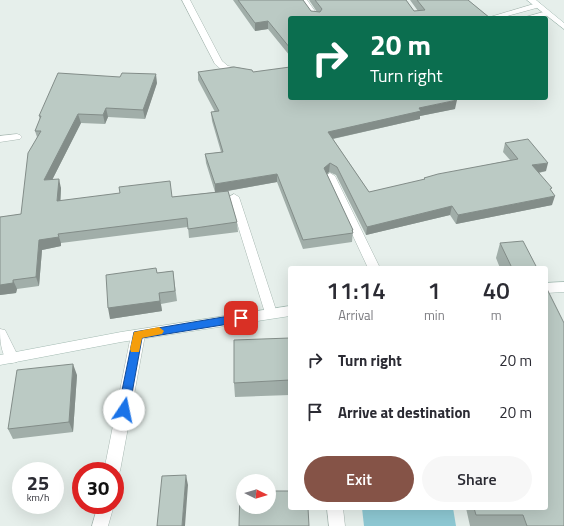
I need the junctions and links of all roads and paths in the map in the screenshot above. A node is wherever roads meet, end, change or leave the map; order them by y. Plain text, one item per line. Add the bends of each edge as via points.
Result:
1 (186, 0) edge
2 (303, 0) edge
3 (534, 3) edge
4 (547, 14) junction
5 (315, 16) edge
6 (497, 16) edge
7 (536, 16) edge
8 (564, 27) edge
9 (254, 72) edge
10 (17, 137) dead end
11 (0, 139) edge
12 (330, 176) dead end
13 (234, 197) dead end
14 (373, 266) edge
15 (564, 287) edge
16 (548, 288) edge
17 (288, 311) edge
18 (270, 314) junction
19 (0, 334) edge
20 (138, 335) junction
21 (6, 359) edge
22 (114, 462) edge
23 (335, 510) edge
24 (103, 514) edge
25 (100, 526) edge
26 (337, 526) edge

1 - 9 street via 218,62 226,68
2 - 5 street
3 - 4 street
3 - 6 street
4 - 7 street
4 - 8 street
10 - 11 street
12 - 14 street
13 - 18 street
15 - 16 street
17 - 18 street
18 - 20 street
19 - 21 street
20 - 21 street
20 - 22 street
23 - 26 street
24 - 25 street

